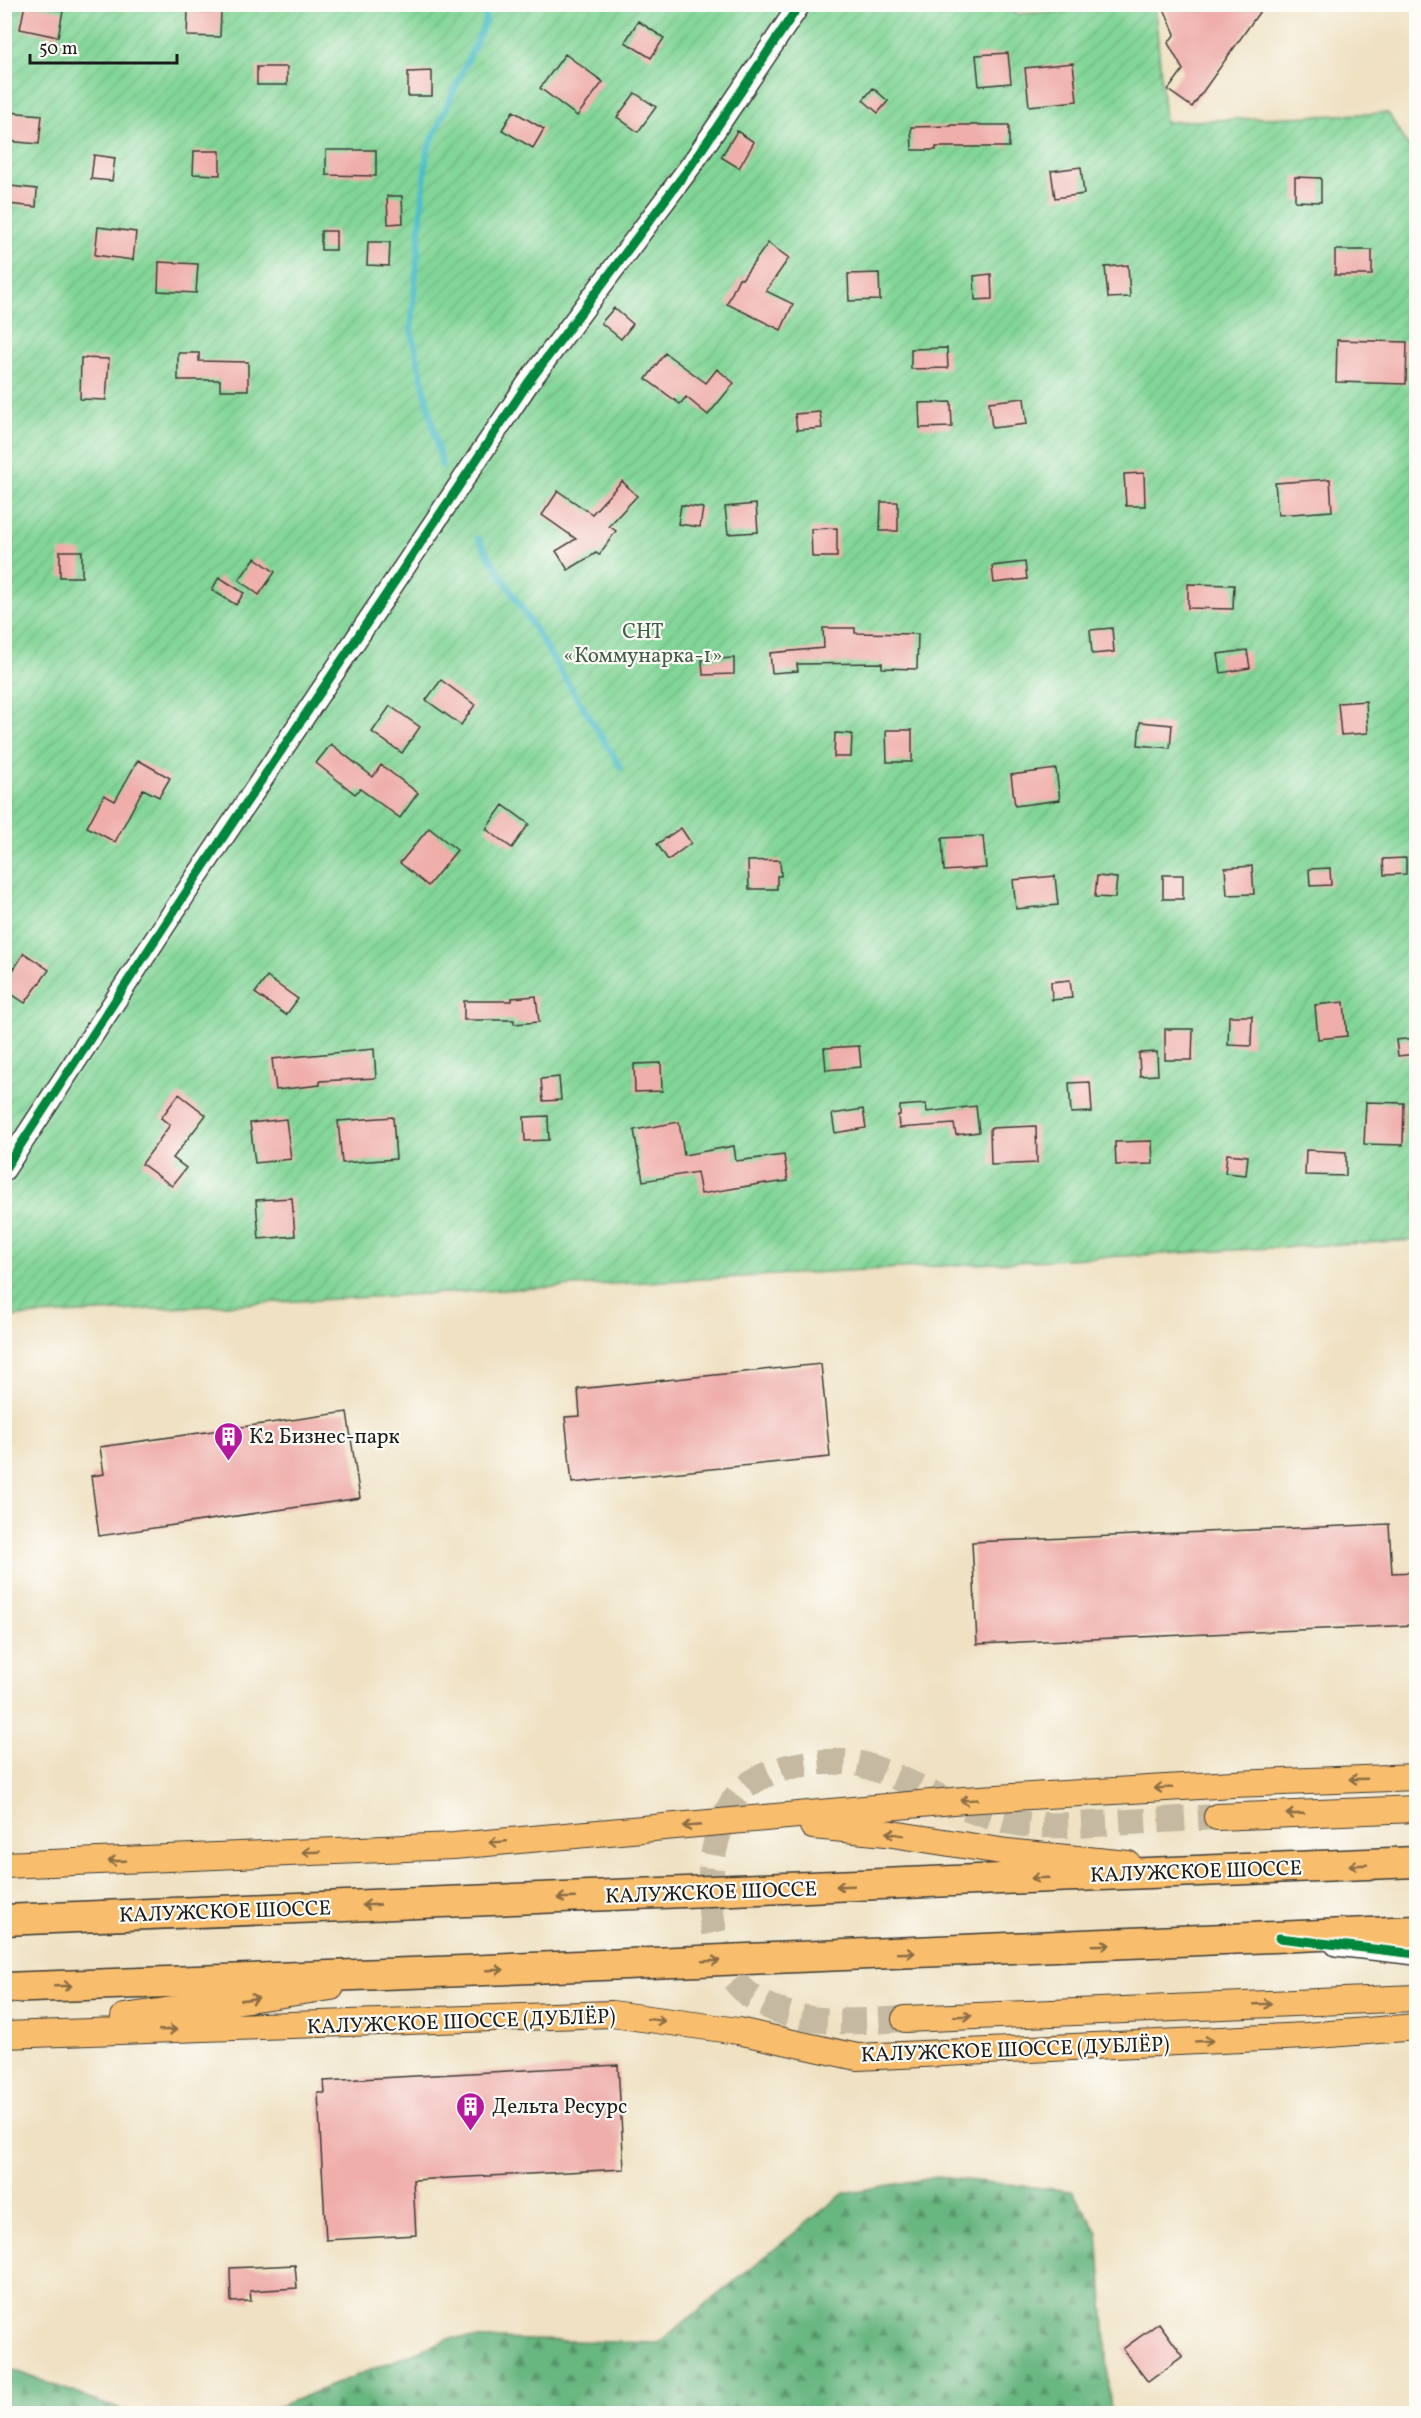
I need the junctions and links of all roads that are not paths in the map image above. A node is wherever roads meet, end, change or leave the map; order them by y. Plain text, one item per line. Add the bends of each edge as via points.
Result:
1 (800, 4) edge
2 (4, 1170) edge
3 (1416, 1777) edge
4 (1416, 1809) edge
5 (1216, 1817) tunnel mouth
6 (750, 1821) junction
7 (1416, 1862) edge
8 (4, 1865) edge
9 (1203, 1871) junction
10 (4, 1920) edge
11 (1416, 1931) edge
12 (1279, 1938) junction
13 (1416, 1954) edge
14 (437, 1972) junction
15 (4, 1988) edge
16 (1416, 1998) edge
17 (905, 2019) tunnel mouth
18 (1416, 2027) edge
19 (4, 2034) edge

1 - 2 street via 692,165 528,383 192,882
3 -> 6 main road via 964,1800
4 -> 5 main road
6 -> 8 main road via 454,1846
9 -> 6 main road
7 -> 9 highway, КАЛУЖСКОЕ ШОССЕ
9 -> 10 highway, КАЛУЖСКОЕ ШОССЕ
11 - 12 highway
12 - 13 street
14 -> 12 highway
15 -> 14 highway
19 -> 14 main road
17 -> 16 main road
19 -> 18 main road, КАЛУЖСКОЕ ШОССЕ (ДУБЛЁР) via 612,2014 738,2031 857,2057 1306,2036

